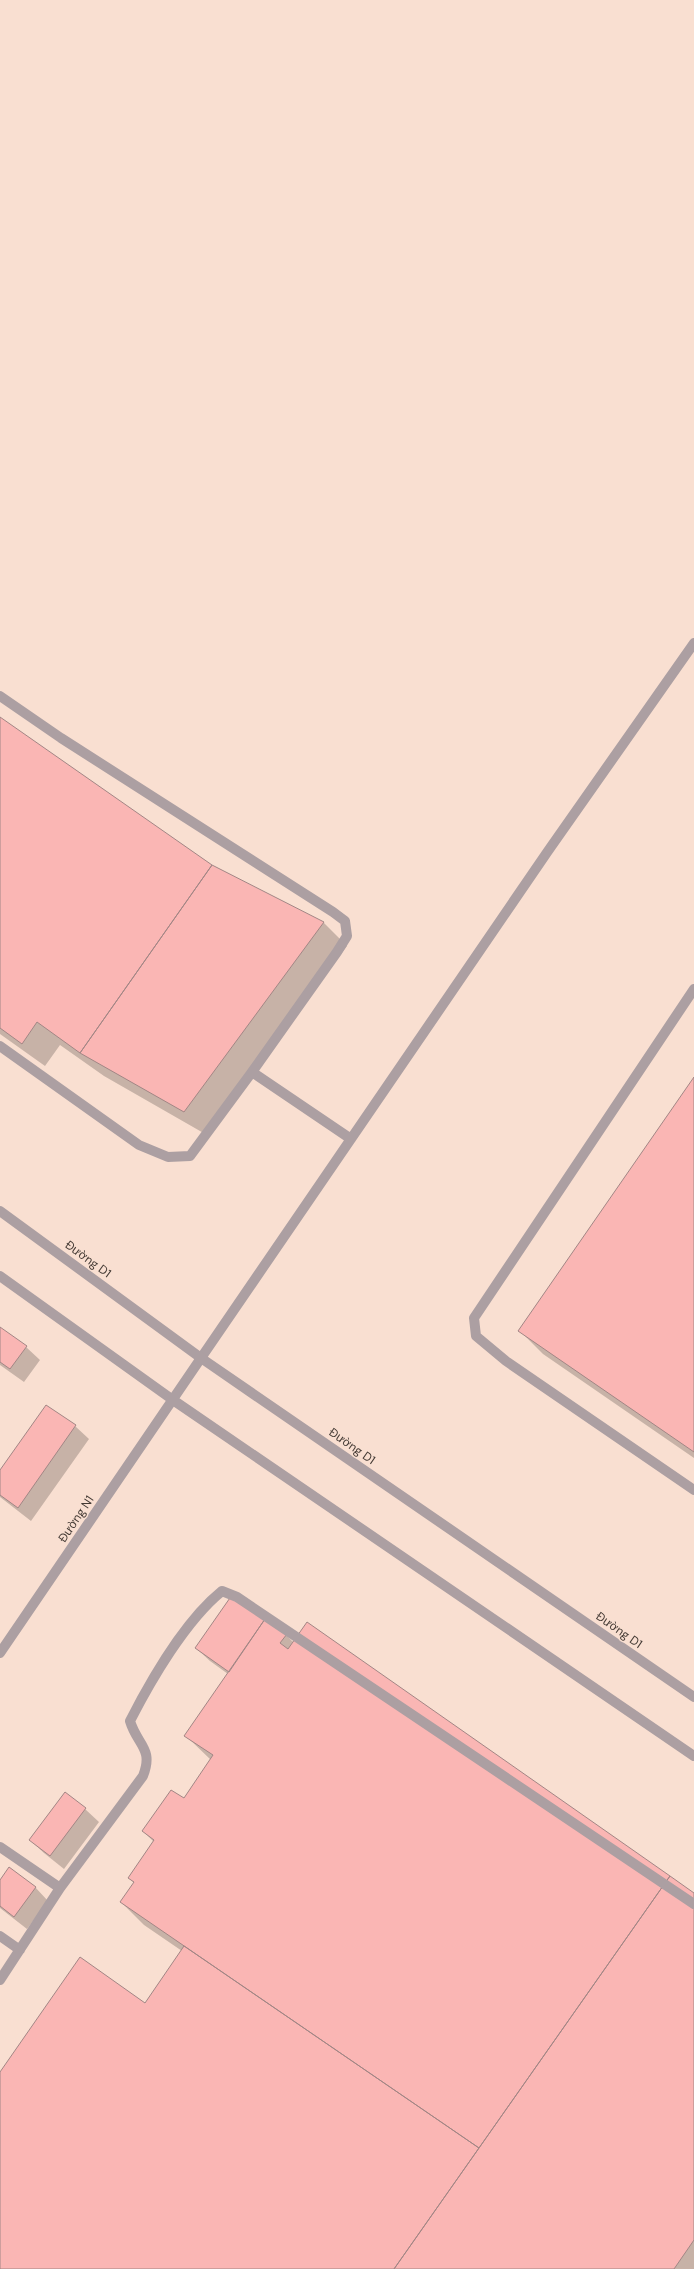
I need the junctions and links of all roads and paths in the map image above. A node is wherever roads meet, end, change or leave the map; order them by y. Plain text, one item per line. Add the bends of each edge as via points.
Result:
1 (694, 643) edge
2 (0, 696) edge
3 (694, 989) edge
4 (0, 1046) edge
5 (252, 1072) junction
6 (351, 1139) junction
7 (0, 1210) edge
8 (0, 1276) edge
9 (202, 1358) junction
10 (173, 1400) junction
11 (694, 1490) edge
12 (0, 1654) edge
13 (694, 1697) edge
14 (694, 1756) edge
15 (0, 1847) edge
16 (60, 1888) junction
17 (694, 1904) edge
18 (0, 1936) edge
19 (20, 1950) junction
20 (0, 1980) edge

1 - 6 street, Đường N1
2 - 5 street via 344,921 347,936 344,942
3 - 11 street via 474,1318 476,1336 482,1343
4 - 5 street via 139,1145 168,1157 190,1156
5 - 6 street
6 - 9 street, Đường N1
7 - 9 street, Đường D1
8 - 10 street
9 - 10 street, Đường N1
9 - 13 street, Đường D1
10 - 12 street, Đường N1
10 - 14 street
15 - 16 street
16 - 17 street via 144,1776 149,1763 145,1749 130,1721 173,1647 207,1603 222,1591 244,1602
16 - 19 street
18 - 19 street
19 - 20 street

